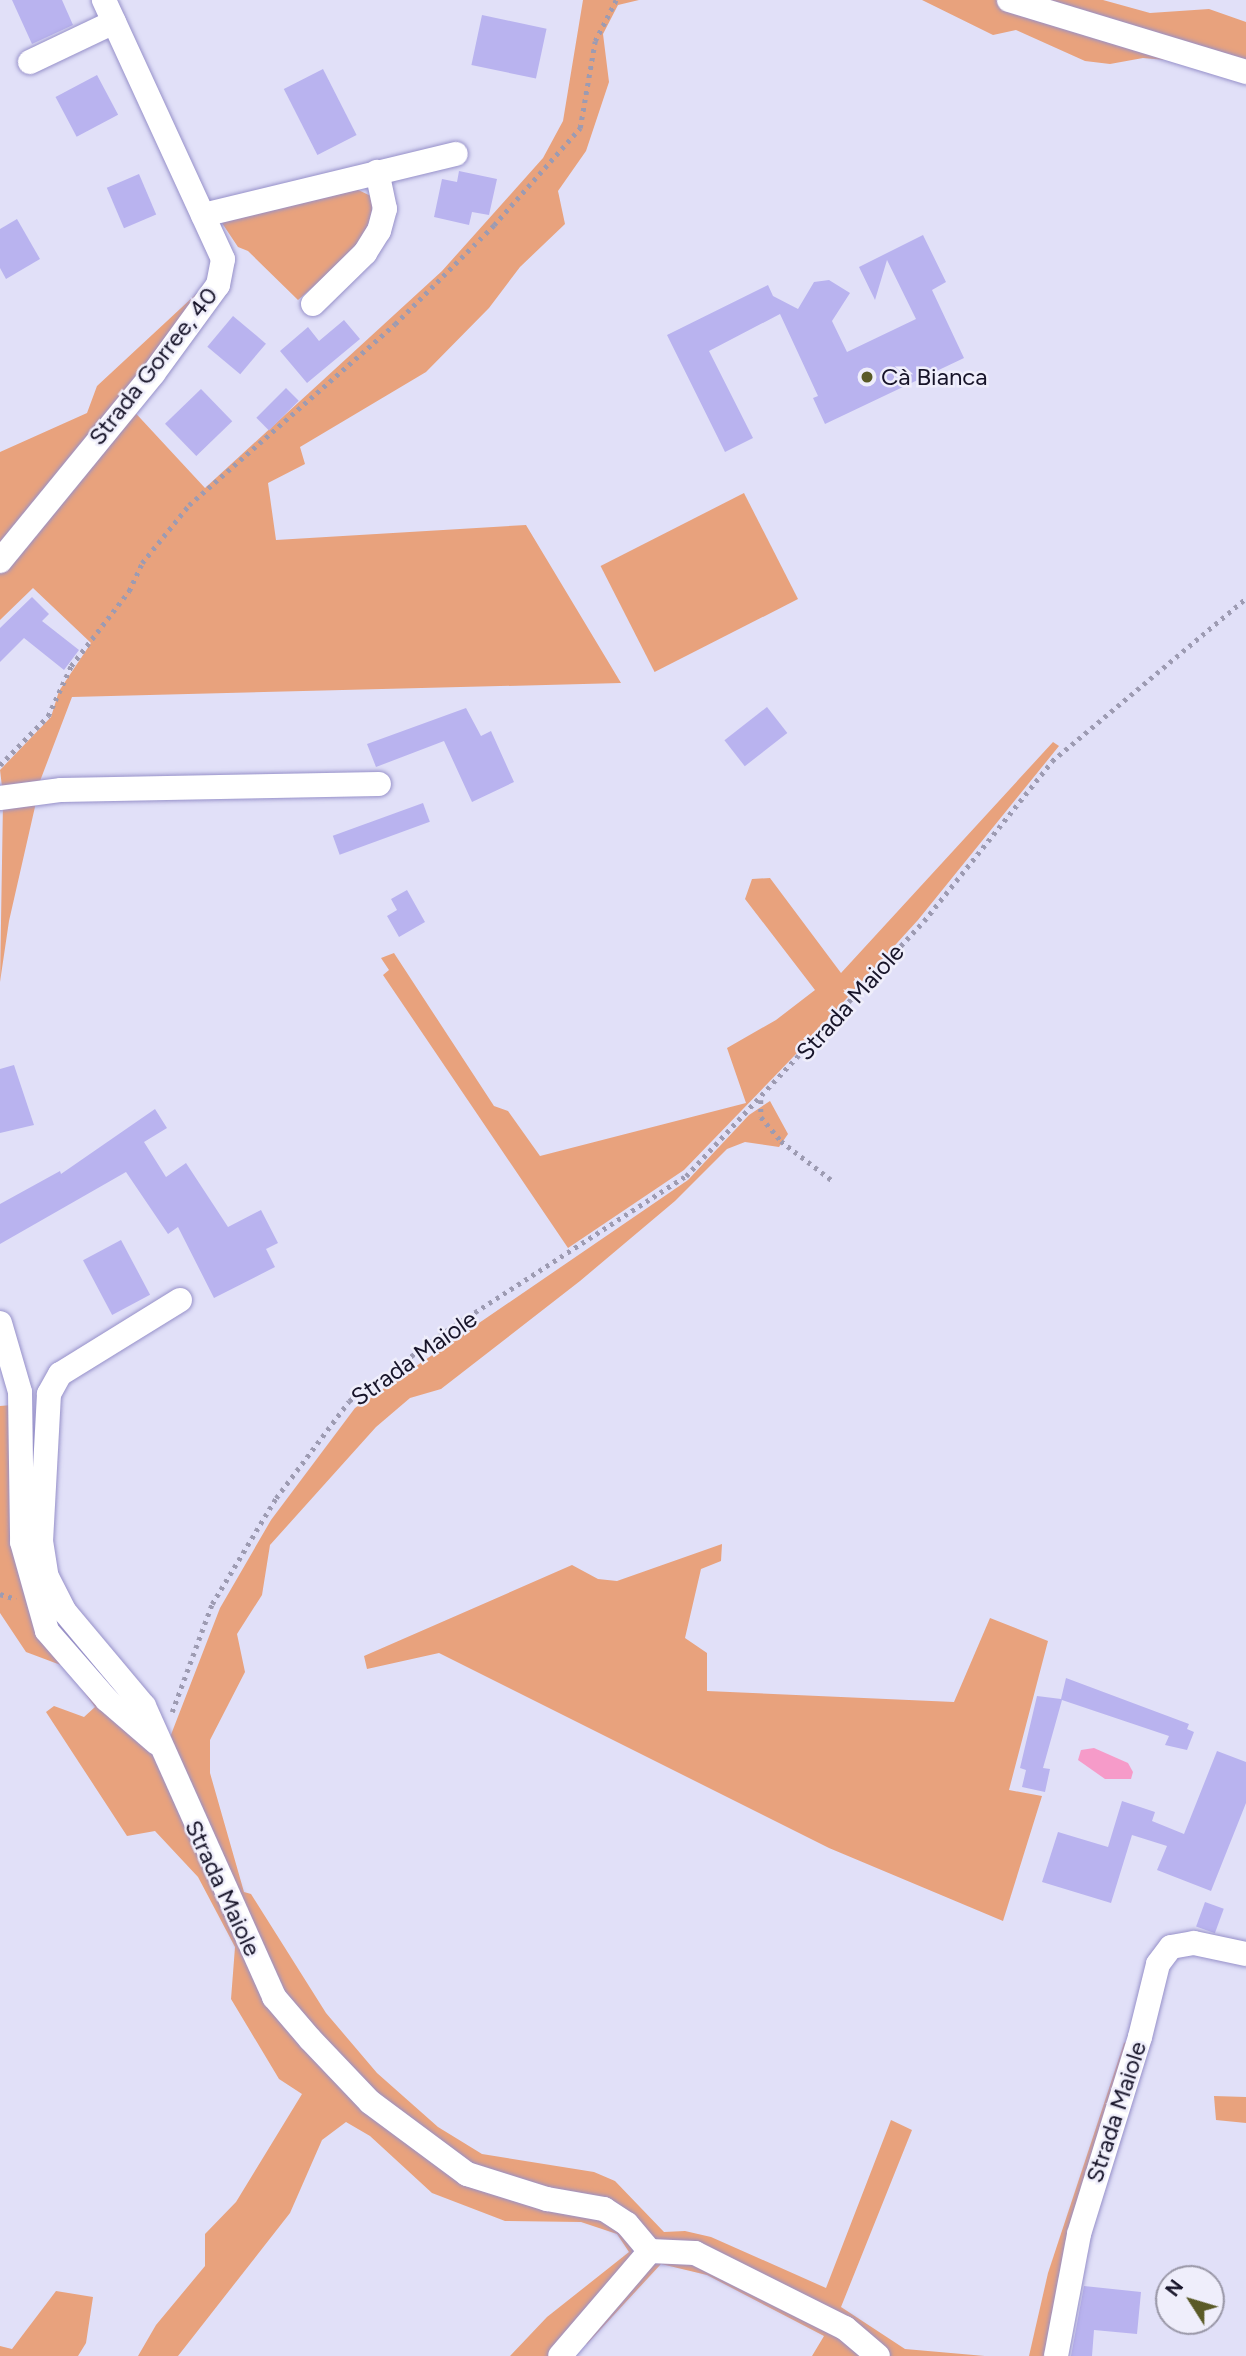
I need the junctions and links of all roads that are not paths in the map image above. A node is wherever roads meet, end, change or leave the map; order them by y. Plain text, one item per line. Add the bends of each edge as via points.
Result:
1 (1009, 0) edge
2 (109, 11) edge
3 (30, 62) dead end
4 (1246, 72) edge
5 (456, 154) dead end
6 (377, 172) junction
7 (203, 215) junction
8 (313, 304) dead end
9 (0, 561) edge
10 (379, 784) dead end
11 (0, 798) edge
12 (180, 1300) dead end
13 (0, 1323) edge
14 (4, 1349) edge
15 (160, 1746) junction
16 (1246, 1954) edge
17 (650, 2251) junction
18 (560, 2356) edge
19 (878, 2356) edge
20 (1056, 2356) edge

1 - 4 street
2 - 3 street
2 - 7 street, Strada Gorree, 40
5 - 6 street
6 - 7 street
6 - 8 street via 385,209 379,232 365,253
7 - 9 street, Strada Gorree, 40 via 223,259 218,285 153,374
10 - 11 street via 75,790
12 - 15 street via 60,1374 45,1416 41,1541 47,1577 65,1612 144,1706
13 - 14 street
14 - 15 street via 22,1406 22,1542 47,1631 107,1700
15 - 17 street, Strada Maiole via 274,1997 370,2102 467,2174 547,2199 604,2209 627,2224
16 - 20 street, Strada Maiole via 1194,1943 1171,1947 1158,1964 1079,2234
17 - 18 street
17 - 19 street via 695,2253 845,2329

